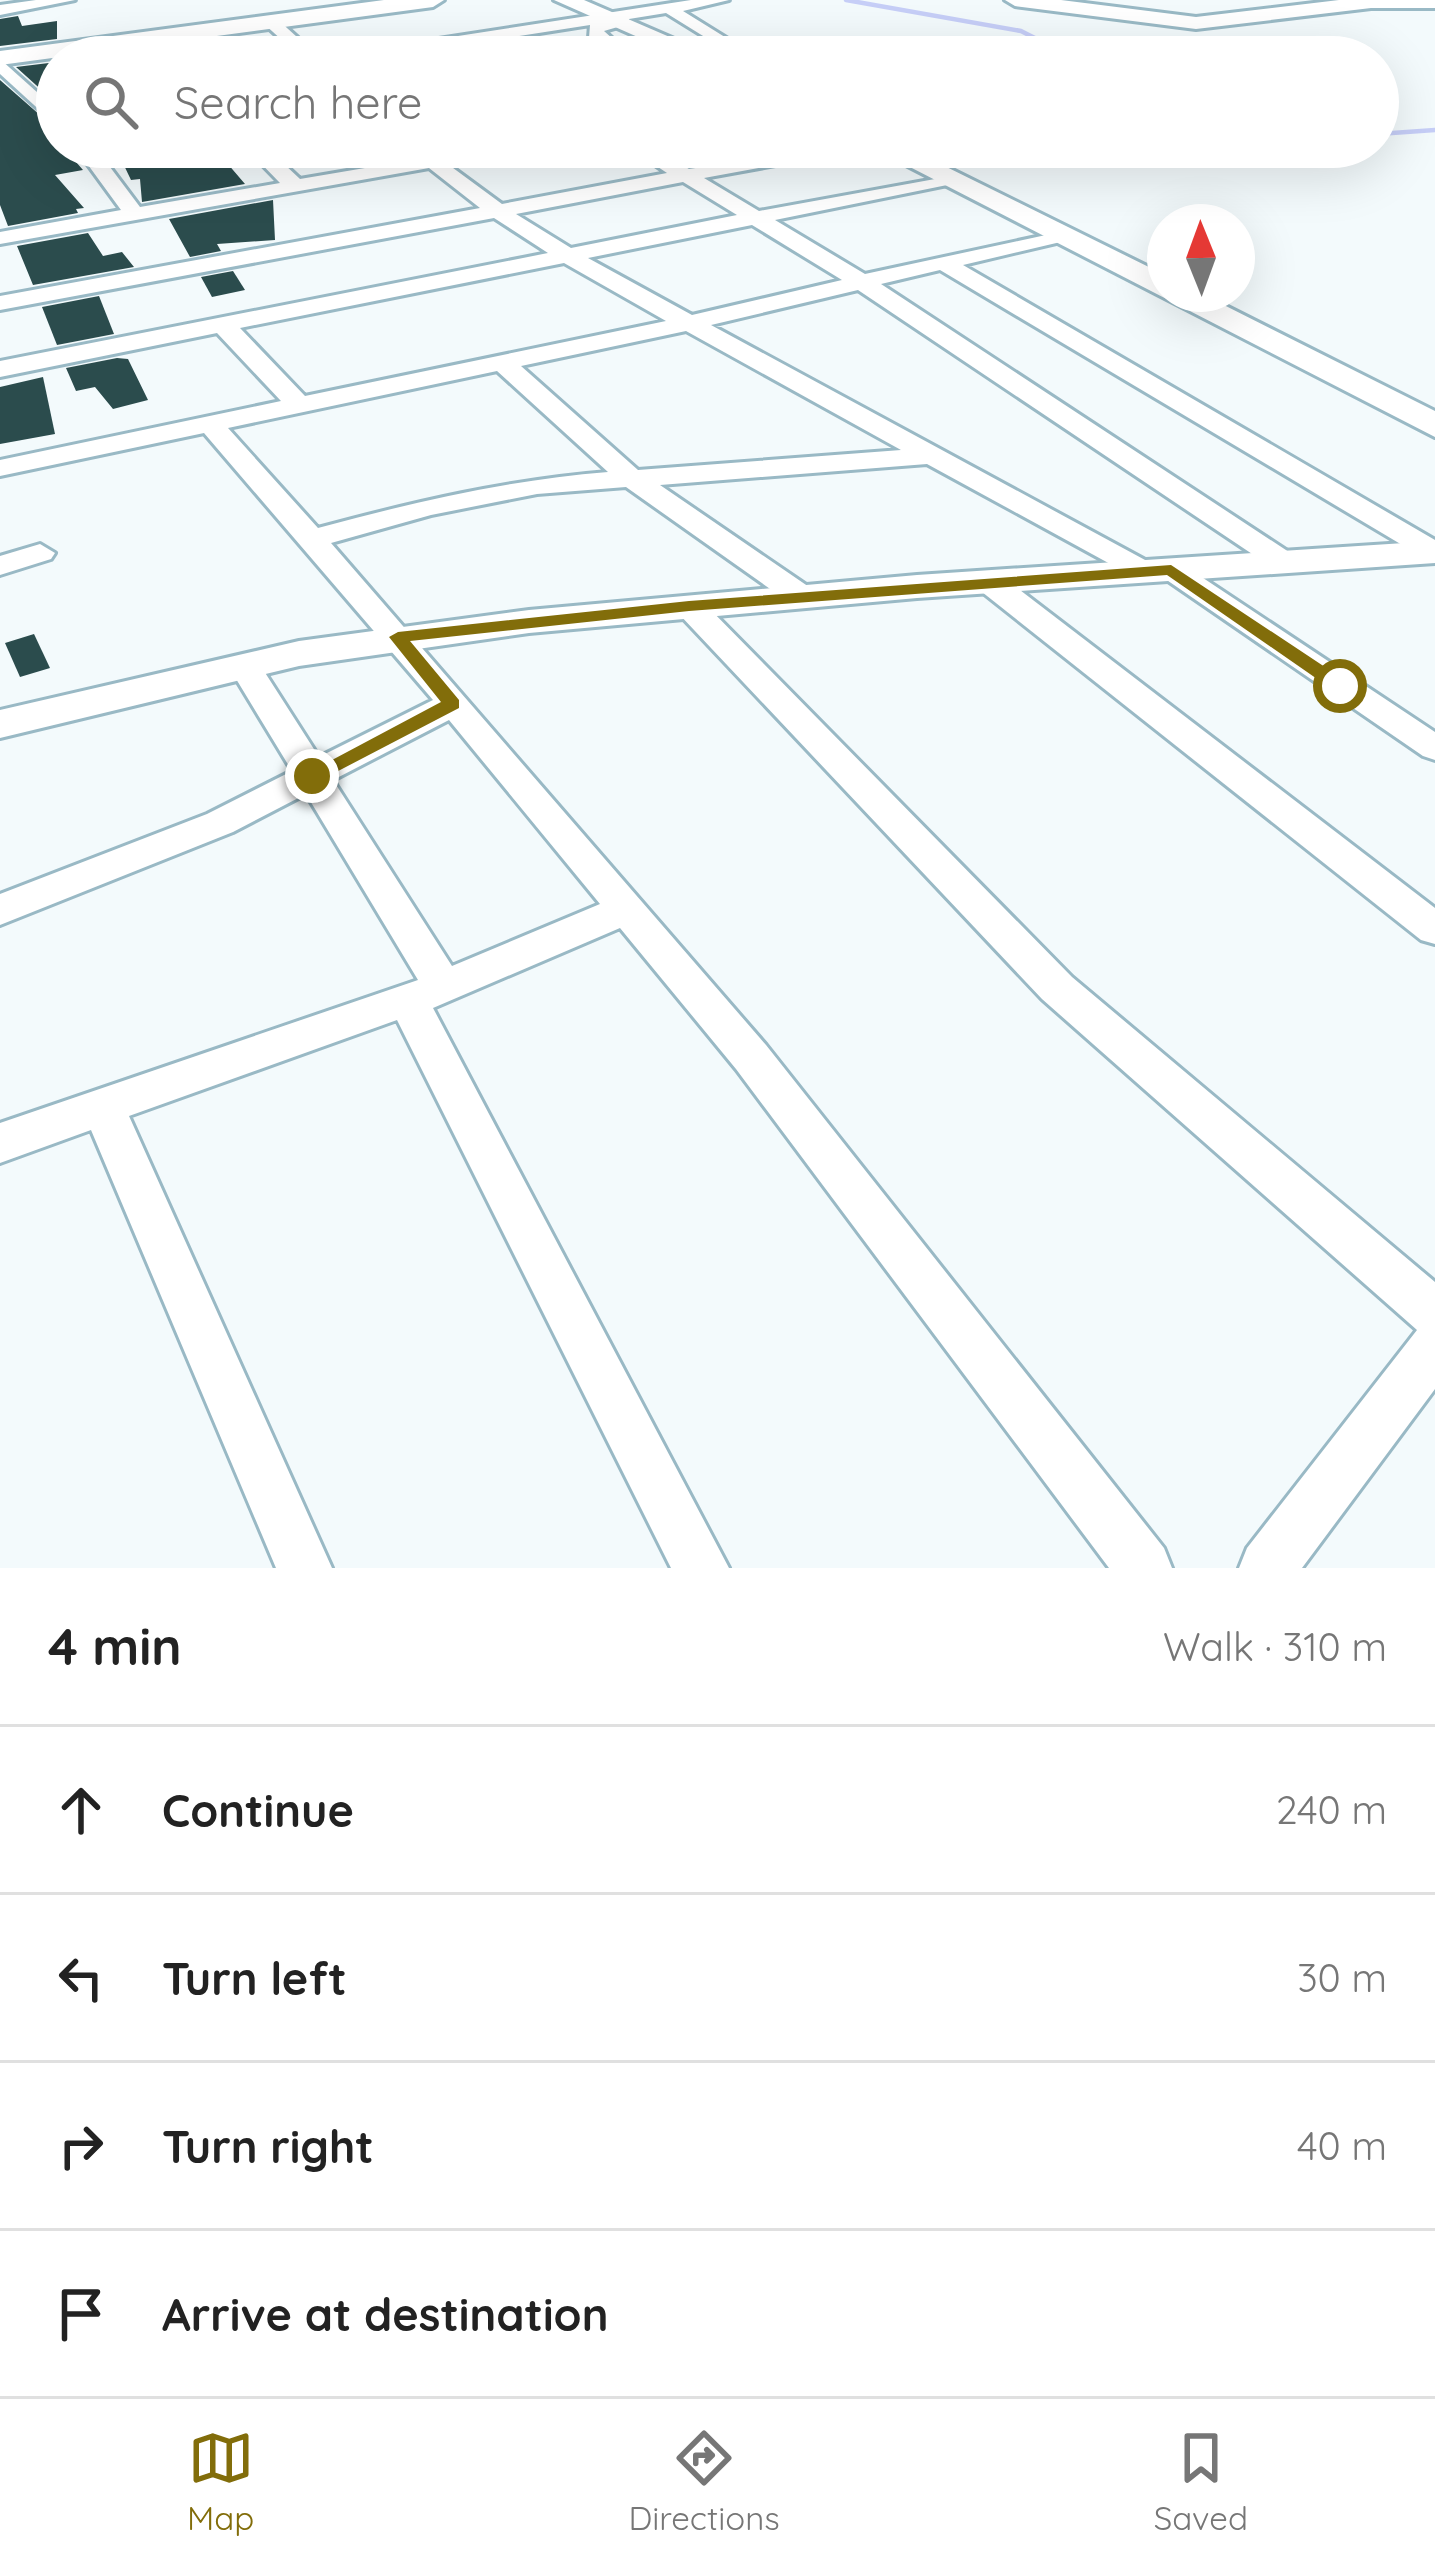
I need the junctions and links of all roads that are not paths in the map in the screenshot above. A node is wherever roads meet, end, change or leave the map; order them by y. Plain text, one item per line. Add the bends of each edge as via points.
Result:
1 (68, 0) edge
2 (433, 0) edge
3 (566, 0) edge
4 (722, 0) edge
5 (1015, 0) edge
6 (1435, 2) edge
7 (668, 8) junction
8 (0, 10) edge
9 (614, 19) junction
10 (271, 21) junction
11 (164, 36) edge
12 (288, 36) edge
13 (498, 36) edge
14 (597, 36) edge
15 (654, 36) edge
16 (712, 36) edge
17 (36, 55) edge
18 (0, 61) edge
19 (36, 98) edge
20 (101, 168) edge
21 (277, 168) edge
22 (365, 168) edge
23 (441, 168) edge
24 (668, 168) edge
25 (725, 168) edge
26 (928, 168) edge
27 (680, 176) junction
28 (950, 179) junction
29 (294, 185) junction
30 (495, 210) junction
31 (133, 212) junction
32 (758, 219) junction
33 (1061, 235) junction
34 (0, 238) edge
35 (568, 259) junction
36 (944, 263) junction
37 (1147, 279) edge
38 (862, 282) junction
39 (0, 303) edge
40 (1213, 312) edge
41 (688, 323) junction
42 (224, 326) junction
43 (502, 363) junction
44 (0, 369) edge
45 (300, 406) junction
46 (1432, 422) edge
47 (211, 425) junction
48 (926, 455) junction
49 (0, 468) edge
50 (627, 476) junction
51 (311, 539) junction
52 (1435, 552) edge
53 (40, 554) dead end
54 (1284, 562) junction
55 (0, 566) edge
56 (1158, 571) junction
57 (988, 581) junction
58 (801, 596) junction
59 (689, 606) junction
60 (398, 637) junction
61 (243, 664) junction
62 (452, 704) junction
63 (0, 724) edge
64 (1435, 748) edge
65 (312, 776) junction
66 (626, 909) junction
67 (0, 910) edge
68 (1435, 929) edge
69 (426, 993) junction
70 (104, 1107) junction
71 (0, 1143) edge
72 (1435, 1314) edge
73 (1435, 1347) edge
74 (304, 1568) edge
75 (701, 1568) edge
76 (1144, 1568) edge
77 (1267, 1568) edge

1 - 8 street
2 - 10 main road
3 - 9 main road
4 - 7 street
5 - 6 street via 1196,22
7 - 9 street
7 - 16 street
9 - 13 street
9 - 14 street via 596,28
9 - 15 main road
10 - 11 main road
10 - 12 street
17 - 18 main road
18 - 19 street
20 - 31 street
21 - 29 street
22 - 29 street
23 - 30 street
24 - 27 street
25 - 27 street
26 - 28 main road
27 - 30 street
27 - 32 street
28 - 32 street
28 - 33 main road
29 - 31 street
30 - 35 street
30 - 39 street
31 - 34 street
32 - 35 street
32 - 38 street
33 - 36 street
33 - 37 main road
35 - 41 street
35 - 42 street
36 - 38 street
36 - 52 street
38 - 41 street
38 - 54 street
40 - 46 main road
41 - 43 street
41 - 48 street
42 - 44 street
42 - 45 street
43 - 45 street
43 - 50 street
45 - 47 street
47 - 49 street
47 - 51 street
48 - 50 street
48 - 56 street
50 - 51 street via 428,507
50 - 58 street
51 - 60 street
52 - 54 street
53 - 55 street
54 - 56 street
56 - 57 street
56 - 64 street
57 - 58 street
57 - 68 street
58 - 59 street
59 - 60 street
59 - 72 street via 1057,988
60 - 61 street
60 - 62 street
61 - 63 street
61 - 65 street
62 - 65 street
62 - 66 street
65 - 67 street via 220,823
65 - 69 street
66 - 69 street
66 - 76 street via 751,1057
69 - 70 street
69 - 75 street
70 - 71 street
70 - 74 street
73 - 77 street

